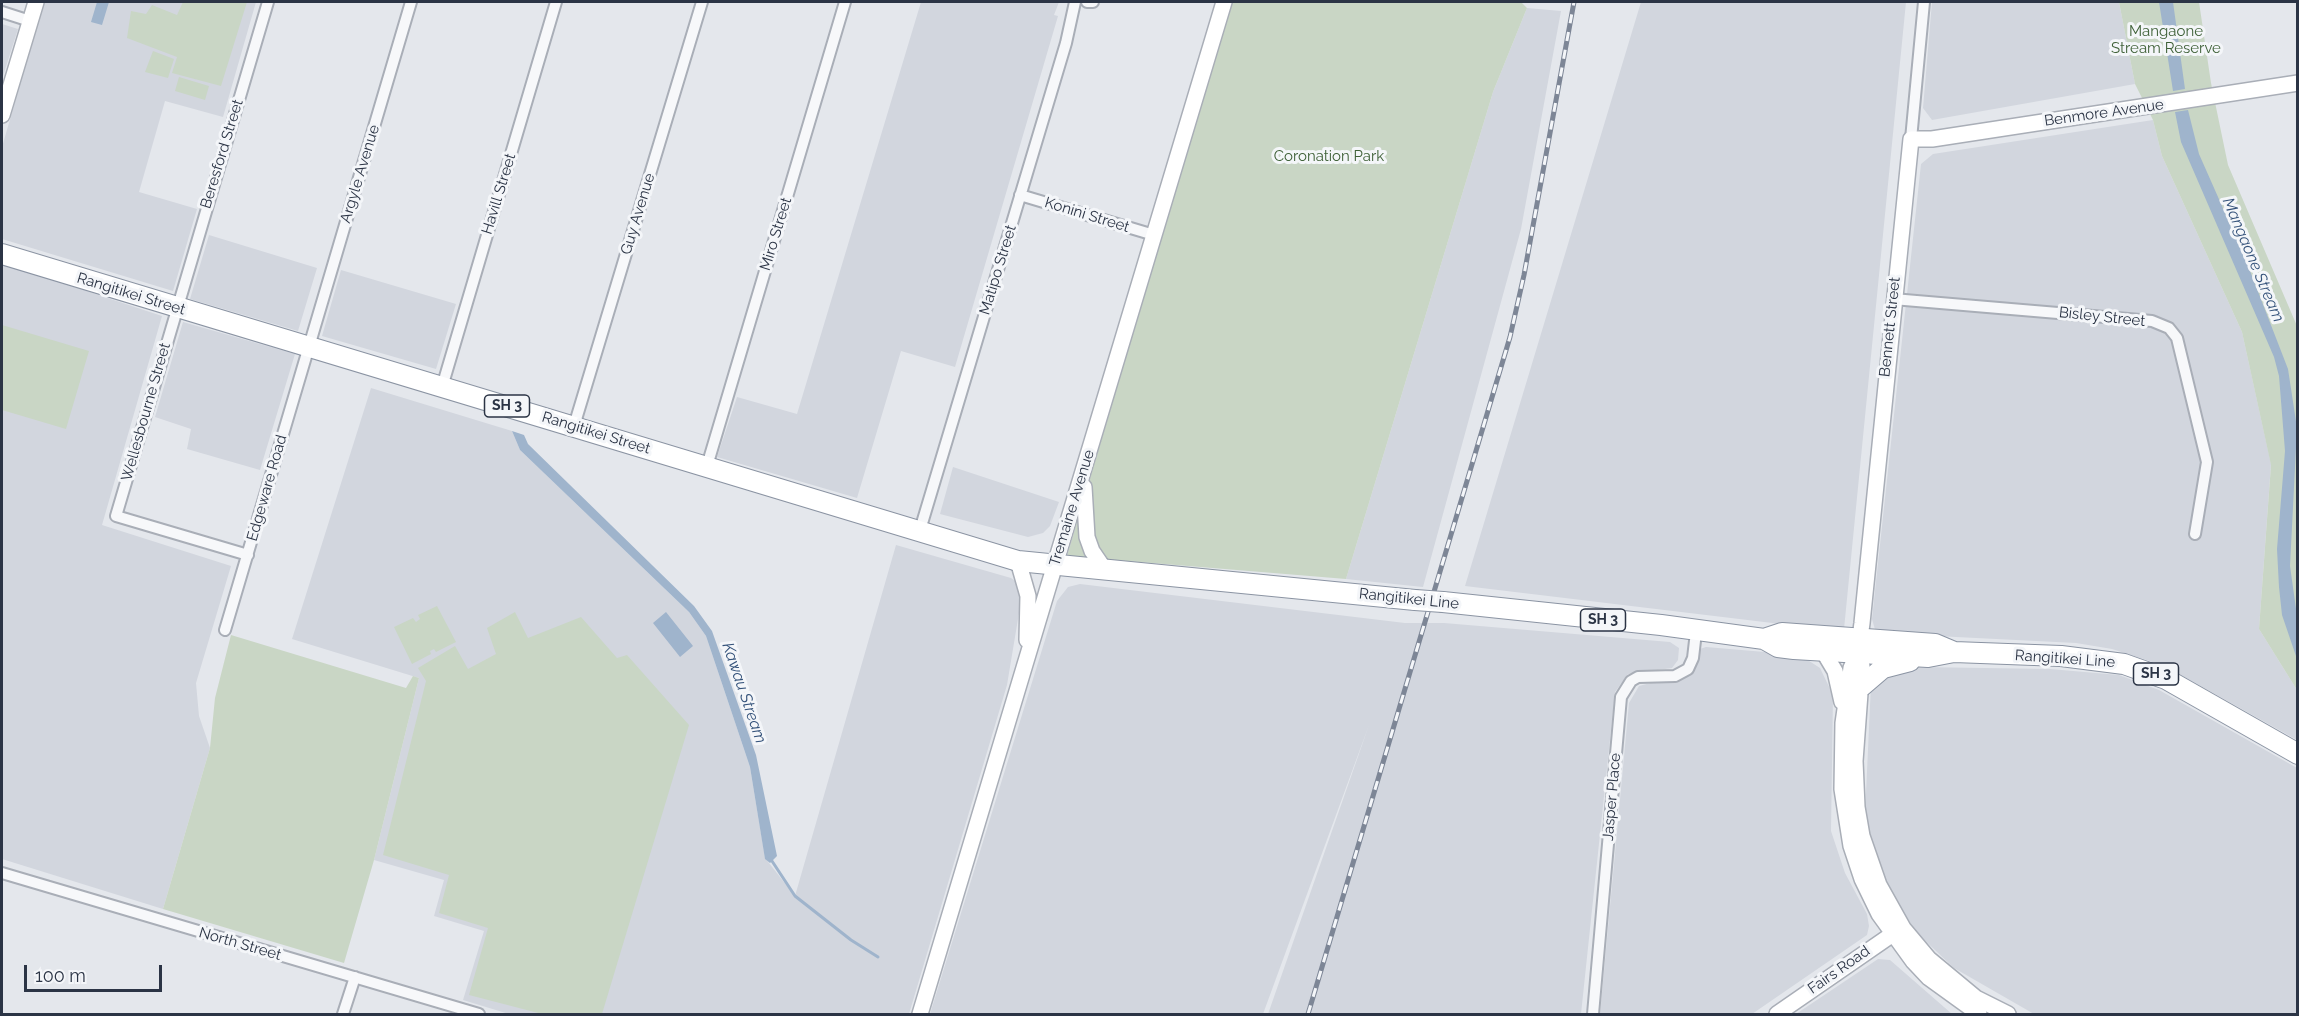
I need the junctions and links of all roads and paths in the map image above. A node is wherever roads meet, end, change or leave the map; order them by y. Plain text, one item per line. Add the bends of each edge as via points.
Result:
1 (36, 2) edge
2 (268, 2) edge
3 (411, 2) edge
4 (556, 2) edge
5 (702, 2) edge
6 (845, 2) edge
7 (1086, 2) edge
8 (1093, 2) edge
9 (1224, 2) edge
10 (1924, 2) edge
11 (1076, 4) edge
12 (2, 12) edge
13 (30, 21) junction
14 (2298, 83) edge
15 (2, 116) edge
16 (1911, 140) junction
17 (1020, 195) junction
18 (1154, 235) junction
19 (2, 254) edge
20 (1893, 298) junction
21 (176, 307) junction
22 (309, 347) junction
23 (442, 387) junction
24 (574, 426) junction
25 (707, 466) junction
26 (1083, 475) junction
27 (920, 530) junction
28 (2195, 534) dead end
29 (248, 555) junction
30 (1017, 561) junction
31 (1054, 566) junction
32 (1105, 570) junction
33 (225, 630) dead end
34 (1696, 632) junction
35 (1764, 639) junction
36 (1859, 645) junction
37 (1822, 651) junction
38 (1954, 652) junction
39 (1928, 657) junction
40 (1026, 658) junction
41 (1862, 686) junction
42 (1843, 723) junction
43 (2298, 754) edge
44 (1848, 760) junction
45 (2, 873) edge
46 (1898, 931) junction
47 (355, 977) junction
48 (343, 1014) edge
49 (479, 1014) edge
50 (920, 1014) edge
51 (1593, 1014) edge
52 (1777, 1014) edge
53 (1979, 1014) edge
54 (2008, 1014) edge

1 - 13 main road
2 - 21 street, Beresford Street
3 - 22 street, Argyle Avenue
4 - 23 street, Havill Street
5 - 24 street, Guy Avenue
6 - 25 street, Miro Street
7 - 8 street
9 - 18 main road, Tremaine Avenue
10 - 16 street, Bennett Street
11 - 17 street, Matipo Street
12 - 13 street
13 - 15 main road
14 - 16 main road, Benmore Avenue
16 - 20 main road, Bennett Street
17 - 18 street, Konini Street
17 - 27 street, Matipo Street
18 - 26 main road, Tremaine Avenue
19 - 21 highway, Rangitikei Street / SH 3
20 - 28 street, Bisley Street via 2152,321 2169,328 2177,338 2207,462
20 - 36 main road, Bennett Street
21 - 22 highway, Rangitikei Street / SH 3
21 - 29 street, Wellesbourne Street via 116,516
22 - 23 highway, Rangitikei Street / SH 3
22 - 29 street, Edgeware Road
23 - 24 highway, Rangitikei Street / SH 3
24 - 25 highway, Rangitikei Street / SH 3
25 - 27 highway, Rangitikei Street / SH 3
26 - 31 main road, Tremaine Avenue
26 - 32 main road via 1087,537
27 - 30 highway, Rangitikei Street / SH 3
29 - 33 street, Edgeware Road
30 - 31 highway, Rangitikei Street / SH 3
30 - 40 main road via 1028,596
31 - 32 highway, Rangitikei Line / SH 3
31 - 40 main road, Tremaine Avenue
32 - 34 highway, Rangitikei Line / SH 3, bridge via 1443,602
34 - 35 highway, Rangitikei Line / SH 3
34 - 51 street, Jasper Place via 1688,669 1675,676 1638,677 1630,681 1622,697
35 - 36 highway, Rangitikei Line / SH 3 via 1782,633
35 - 37 highway, Rangitikei Line / SH 3 via 1778,646
36 - 37 highway, Rangitikei Line / SH 3
36 - 38 highway, Rangitikei Line / SH 3 via 1935,644
36 - 39 highway, Rangitikei Line / SH 3
36 - 41 main road
36 - 42 main road via 1851,668
37 - 42 main road via 1835,671 1842,696
38 - 39 highway, Rangitikei Line / SH 3
38 - 43 highway, Rangitikei Line / SH 3 via 2094,659 2145,670
39 - 41 highway via 1883,668
40 - 50 main road, Tremaine Avenue
41 - 44 main road
42 - 44 main road
44 - 46 main road via 1844,812 1851,846 1869,896
45 - 47 street, North Street
46 - 52 main road, Fairs Road
46 - 53 main road via 1929,978
46 - 54 main road via 1952,980
47 - 48 street
47 - 49 street, North Street

